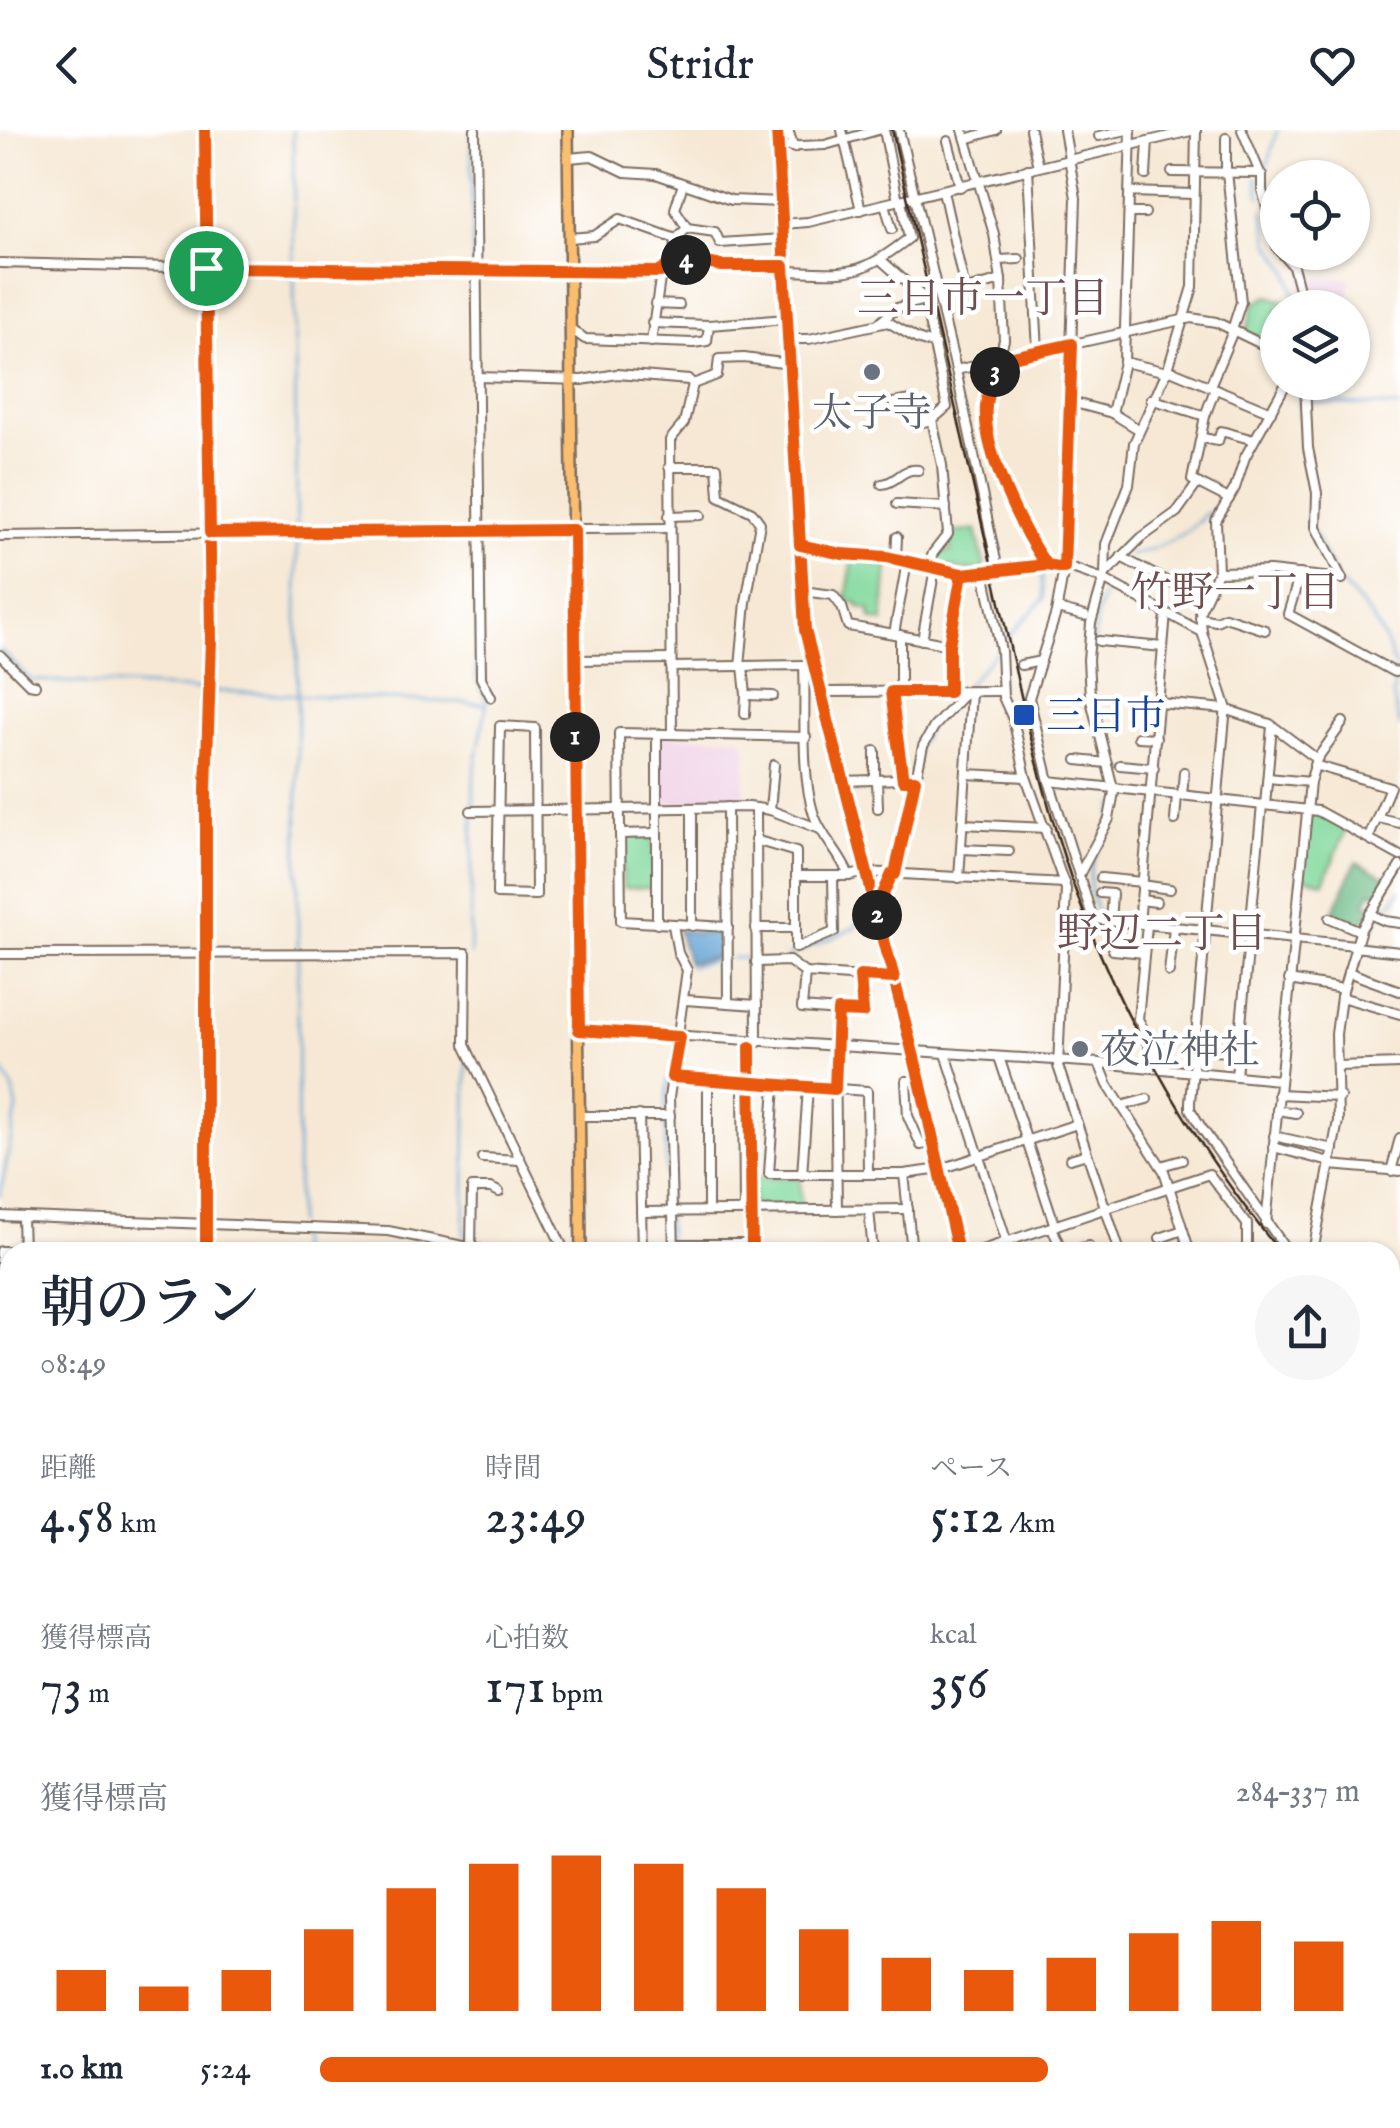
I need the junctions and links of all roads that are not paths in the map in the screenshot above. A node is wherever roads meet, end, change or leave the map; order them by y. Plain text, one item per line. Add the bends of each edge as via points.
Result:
1 (205, 130) edge
2 (475, 130) edge
3 (568, 130) edge
4 (777, 130) edge
5 (788, 130) edge
6 (842, 130) edge
7 (881, 130) edge
8 (899, 130) edge
9 (996, 130) edge
10 (1030, 130) edge
11 (1064, 130) edge
12 (1126, 130) edge
13 (1195, 130) edge
14 (1242, 130) edge
15 (965, 134) edge
16 (1101, 134) edge
17 (1226, 138) dead end
18 (948, 141) dead end
19 (1148, 141) junction
20 (844, 142) junction
21 (1131, 145) junction
22 (778, 147) junction
23 (813, 147) junction
24 (794, 148) junction
25 (568, 158) junction
26 (814, 160) dead end
27 (1071, 160) junction
28 (1038, 167) junction
29 (1028, 169) junction
30 (1172, 172) dead end
31 (1194, 172) junction
32 (1226, 173) junction
33 (1146, 175) dead end
34 (978, 182) junction
35 (683, 184) junction
36 (960, 187) junction
37 (943, 191) junction
38 (1130, 192) junction
39 (1194, 194) junction
40 (915, 197) junction
41 (900, 201) junction
42 (781, 202) junction
43 (885, 204) junction
44 (861, 210) junction
45 (1129, 213) junction
46 (1145, 213) dead end
47 (1116, 214) dead end
48 (782, 224) junction
49 (687, 228) junction
50 (892, 229) dead end
51 (569, 238) junction
52 (676, 239) junction
53 (783, 240) junction
54 (675, 257) junction
55 (1019, 259) dead end
56 (881, 260) junction
57 (999, 260) junction
58 (1033, 260) junction
59 (1045, 261) dead end
60 (0, 263) edge
61 (206, 268) junction
62 (784, 268) junction
63 (570, 270) junction
64 (474, 271) junction
65 (661, 272) junction
66 (1000, 280) junction
67 (965, 290) junction
68 (939, 298) junction
69 (924, 300) junction
70 (655, 304) junction
71 (680, 305) dead end
72 (787, 319) junction
73 (1183, 319) junction
74 (880, 322) junction
75 (652, 324) junction
76 (709, 325) junction
77 (571, 329) junction
78 (1232, 330) junction
79 (1126, 332) junction
80 (788, 339) junction
81 (651, 342) junction
82 (1260, 343) edge
83 (1072, 344) junction
84 (935, 345) junction
85 (1038, 351) junction
86 (999, 360) junction
87 (1124, 362) junction
88 (790, 364) junction
89 (956, 370) junction
90 (1167, 370) junction
91 (478, 377) junction
92 (572, 380) junction
93 (693, 384) junction
94 (1212, 388) junction
95 (1151, 399) junction
96 (1276, 400) edge
97 (1306, 400) edge
98 (1071, 402) junction
99 (893, 403) dead end
100 (1270, 412) junction
101 (1112, 414) junction
102 (1205, 416) junction
103 (932, 420) junction
104 (1155, 424) dead end
105 (1140, 425) junction
106 (1202, 438) junction
107 (1254, 440) junction
108 (942, 465) junction
109 (669, 468) junction
110 (882, 484) dead end
111 (1197, 484) junction
112 (1229, 499) junction
113 (896, 504) dead end
114 (946, 507) junction
115 (1025, 507) dead end
116 (701, 515) dead end
117 (669, 516) junction
118 (1024, 527) junction
119 (669, 528) junction
120 (574, 530) junction
121 (477, 531) junction
122 (210, 533) junction
123 (0, 536) edge
124 (897, 537) dead end
125 (800, 545) junction
126 (1121, 558) junction
127 (896, 559) junction
128 (907, 562) junction
129 (1046, 565) junction
130 (931, 568) junction
131 (1064, 568) junction
132 (998, 570) junction
133 (984, 572) junction
134 (1218, 572) junction
135 (962, 574) junction
136 (1300, 574) junction
137 (1104, 576) junction
138 (1170, 583) dead end
139 (802, 591) junction
140 (1057, 609) junction
141 (1166, 613) junction
142 (1085, 616) dead end
143 (1200, 618) junction
144 (1265, 630) dead end
145 (1202, 632) junction
146 (897, 635) junction
147 (922, 640) junction
148 (1099, 641) dead end
149 (949, 645) junction
150 (1164, 647) junction
151 (0, 656) edge
152 (574, 660) junction
153 (1040, 661) junction
154 (671, 663) junction
155 (809, 665) junction
156 (1021, 665) dead end
157 (742, 666) junction
158 (1400, 671) edge
159 (35, 684) dead end
160 (1002, 691) junction
161 (821, 692) junction
162 (895, 692) junction
163 (962, 692) junction
164 (1076, 694) dead end
165 (746, 695) junction
166 (773, 696) dead end
167 (1090, 696) junction
168 (491, 697) dead end
169 (1159, 703) junction
170 (1225, 709) junction
171 (745, 714) dead end
172 (1343, 722) dead end
173 (1272, 726) junction
174 (657, 734) junction
175 (672, 734) junction
176 (806, 737) junction
177 (1138, 737) dead end
178 (1156, 738) junction
179 (875, 751) dead end
180 (1077, 760) dead end
181 (1106, 762) junction
182 (1315, 762) junction
183 (1120, 765) dead end
184 (774, 766) dead end
185 (1154, 768) junction
186 (1184, 772) dead end
187 (966, 774) junction
188 (1026, 777) junction
189 (1268, 778) junction
190 (876, 780) junction
191 (909, 780) junction
192 (1049, 780) junction
193 (843, 781) junction
194 (1310, 782) junction
195 (1113, 789) junction
196 (1151, 793) junction
197 (1180, 796) junction
198 (1218, 799) junction
199 (1264, 805) junction
200 (692, 808) junction
201 (727, 808) junction
202 (756, 808) junction
203 (878, 808) dead end
204 (657, 809) junction
205 (620, 810) junction
206 (770, 810) junction
207 (1306, 810) junction
208 (536, 811) junction
209 (576, 811) junction
210 (474, 812) dead end
211 (498, 812) junction
212 (1011, 813) dead end
213 (1149, 816) junction
214 (1162, 818) dead end
215 (1379, 818) junction
216 (1175, 820) dead end
217 (1400, 823) edge
218 (963, 824) junction
219 (1010, 826) junction
220 (1046, 828) junction
221 (820, 830) junction
222 (657, 833) junction
223 (620, 834) junction
224 (1369, 837) junction
225 (755, 840) junction
226 (962, 849) junction
227 (1009, 851) dead end
228 (1400, 856) edge
229 (985, 865) dead end
230 (1400, 866) edge
231 (1008, 867) dead end
232 (866, 872) junction
233 (892, 874) junction
234 (1080, 874) junction
235 (796, 876) junction
236 (848, 876) junction
237 (834, 877) junction
238 (959, 878) junction
239 (1101, 878) dead end
240 (984, 880) junction
241 (1007, 880) junction
242 (1064, 883) junction
243 (1142, 883) junction
244 (1170, 889) dead end
245 (1100, 893) dead end
246 (1141, 900) junction
247 (1156, 902) dead end
248 (876, 910) junction
249 (1370, 914) junction
250 (1093, 918) junction
251 (1330, 918) dead end
252 (1110, 922) junction
253 (1400, 923) edge
254 (657, 924) junction
255 (673, 925) junction
256 (1143, 925) junction
257 (692, 926) junction
258 (728, 928) junction
259 (756, 928) junction
260 (796, 928) junction
261 (1174, 928) junction
262 (1064, 930) junction
263 (1206, 930) junction
264 (1360, 931) junction
265 (1250, 934) junction
266 (1293, 939) junction
267 (1355, 946) junction
268 (1113, 950) dead end
269 (1144, 952) junction
270 (1400, 952) edge
271 (0, 954) edge
272 (206, 955) junction
273 (756, 962) junction
274 (1170, 972) dead end
275 (1348, 972) junction
276 (805, 973) junction
277 (860, 976) junction
278 (894, 978) junction
279 (1288, 980) junction
280 (1400, 990) edge
281 (1342, 993) junction
282 (685, 1000) junction
283 (728, 1003) junction
284 (757, 1005) junction
285 (838, 1011) junction
286 (1400, 1014) edge
287 (579, 1030) junction
288 (675, 1037) junction
289 (757, 1042) junction
290 (835, 1048) junction
291 (1194, 1049) junction
292 (912, 1052) junction
293 (1238, 1053) junction
294 (946, 1054) junction
295 (999, 1057) junction
296 (1058, 1060) junction
297 (1100, 1063) junction
298 (1400, 1064) edge
299 (1338, 1066) junction
300 (1162, 1069) junction
301 (1192, 1072) junction
302 (1236, 1076) junction
303 (672, 1077) junction
304 (708, 1080) junction
305 (1279, 1080) junction
306 (920, 1081) junction
307 (744, 1082) junction
308 (775, 1085) junction
309 (808, 1087) junction
310 (835, 1089) junction
311 (1278, 1094) junction
312 (1340, 1097) junction
313 (1147, 1099) dead end
314 (1121, 1106) junction
315 (1276, 1110) junction
316 (1296, 1113) dead end
317 (639, 1115) junction
318 (579, 1116) junction
319 (667, 1116) junction
320 (1077, 1124) junction
321 (1274, 1136) junction
322 (1400, 1138) edge
323 (935, 1142) junction
324 (1026, 1142) junction
325 (1273, 1147) junction
326 (1333, 1149) junction
327 (1087, 1154) junction
328 (482, 1158) dead end
329 (980, 1158) junction
330 (520, 1160) junction
331 (1070, 1160) dead end
332 (1182, 1160) dead end
333 (1330, 1164) junction
334 (1161, 1166) junction
335 (941, 1170) junction
336 (1396, 1171) edge
337 (769, 1174) junction
338 (802, 1174) junction
339 (836, 1174) junction
340 (868, 1174) junction
341 (904, 1174) junction
342 (754, 1176) dead end
343 (1054, 1180) dead end
344 (1041, 1185) junction
345 (1169, 1188) junction
346 (498, 1192) dead end
347 (1105, 1209) junction
348 (836, 1210) junction
349 (870, 1210) junction
350 (908, 1210) junction
351 (744, 1211) junction
352 (641, 1212) junction
353 (669, 1212) junction
354 (708, 1212) junction
355 (0, 1216) edge
356 (22, 1217) junction
357 (206, 1224) junction
358 (1266, 1224) junction
359 (1054, 1226) junction
360 (1183, 1230) junction
361 (1160, 1238) dead end
362 (23, 1242) edge
363 (206, 1242) edge
364 (437, 1242) edge
365 (465, 1242) edge
366 (561, 1242) edge
367 (580, 1242) edge
368 (642, 1242) edge
369 (673, 1242) edge
370 (872, 1242) edge
371 (911, 1242) edge
372 (956, 1242) edge
373 (1007, 1242) edge
374 (1020, 1242) edge
375 (1061, 1242) edge
376 (1117, 1242) edge
377 (1187, 1242) edge
378 (1246, 1242) edge
379 (1280, 1242) edge
380 (1315, 1242) edge

1 - 61 street
2 - 64 street
3 - 25 main road
4 - 22 street
5 - 24 street
6 - 20 street
7 - 20 street
7 - 41 street
8 - 40 street
9 - 15 street
10 - 28 street
11 - 27 street
12 - 16 street
12 - 21 street
13 - 19 street
13 - 31 street
14 - 32 street via 1260,174
15 - 34 street
17 - 32 street
18 - 36 street
19 - 21 street
19 - 33 street
20 - 23 street
20 - 44 street
21 - 27 street
21 - 38 street
22 - 24 street
22 - 42 street
23 - 24 street
23 - 26 street
25 - 35 street via 592,156 626,172
25 - 51 main road
27 - 28 street
27 - 83 street
28 - 29 street
29 - 34 street
29 - 58 street
30 - 31 street
31 - 32 street
31 - 39 street
32 - 78 street via 1240,302
34 - 36 street
34 - 57 street
35 - 42 street via 731,200
35 - 49 street via 675,209
36 - 37 street
37 - 40 street
37 - 67 street
38 - 39 street
38 - 45 street
39 - 73 street via 1194,279
40 - 41 street
40 - 68 street
41 - 43 street
41 - 56 street via 909,238
42 - 48 street
43 - 44 street
43 - 50 street
44 - 48 street
45 - 46 street
45 - 47 street
45 - 79 street
48 - 53 street
49 - 52 street
49 - 53 street via 715,232 720,244
51 - 52 street via 594,236 620,219
51 - 63 main road
52 - 54 street
53 - 62 street
54 - 62 street
54 - 65 street
55 - 57 street
56 - 62 street via 852,273
56 - 69 street
57 - 66 street
58 - 59 street
58 - 85 street
60 - 61 street
61 - 64 street
61 - 122 street
62 - 72 street
63 - 64 street
63 - 65 street
63 - 77 main road
64 - 91 street
65 - 70 street
66 - 67 street
66 - 86 street
67 - 68 street
68 - 89 street
69 - 74 street
69 - 84 street
70 - 71 street
70 - 75 street
72 - 76 street
72 - 80 street
73 - 78 street
73 - 79 street
73 - 90 street
74 - 80 street
74 - 84 street
75 - 76 street
75 - 81 street
76 - 81 street via 708,341
77 - 81 street via 585,339
77 - 92 main road
78 - 82 street
78 - 94 street
79 - 83 street
79 - 87 street
80 - 88 street
83 - 85 street
83 - 98 street
84 - 103 street via 947,407
85 - 86 street
86 - 89 street
86 - 118 street via 986,417 1007,494
87 - 90 street
87 - 101 street
88 - 93 street via 719,359 717,375
88 - 125 street
89 - 132 street
90 - 94 street
90 - 95 street
91 - 92 street
91 - 121 street
92 - 93 street via 617,374
92 - 120 main road
93 - 109 street via 684,423 670,440
94 - 100 street
94 - 102 street
95 - 102 street
95 - 105 street
96 - 100 street
97 - 136 street via 1316,527 1342,578
98 - 101 street
98 - 131 street
99 - 103 street via 912,400 920,422
100 - 107 street
101 - 105 street
102 - 106 street
103 - 108 street
104 - 105 street
105 - 137 street via 1129,484 1106,544
106 - 107 street via 1218,440 1221,432
106 - 111 street via 1192,480
107 - 112 street
108 - 110 street via 904,471
108 - 114 street
109 - 117 street
109 - 157 street via 717,467 719,496 760,523
111 - 112 street
111 - 126 street via 1177,512
112 - 134 street via 1216,521
113 - 114 street
114 - 130 street via 948,534
115 - 118 street
116 - 117 street
117 - 119 street
118 - 129 street
119 - 120 street
119 - 154 street
120 - 121 street
120 - 152 main road
121 - 122 street
121 - 168 street via 481,678
122 - 123 street
122 - 272 street
124 - 127 street
125 - 127 street
125 - 139 street
126 - 137 street
126 - 138 street
127 - 128 street
128 - 130 street
128 - 146 street
129 - 131 street
129 - 132 street
130 - 135 street
130 - 147 street
131 - 137 street
131 - 140 street
132 - 133 street
133 - 135 street
133 - 160 street
134 - 136 street
134 - 143 street
135 - 149 street
136 - 158 street via 1288,614
137 - 141 street
137 - 167 street via 1089,639
139 - 146 street via 833,595 848,626
139 - 155 street
140 - 142 street
140 - 153 street
141 - 145 street
141 - 150 street
143 - 144 street via 1225,617
143 - 145 street
145 - 170 street
146 - 147 street
146 - 162 street
147 - 149 street
148 - 150 street
149 - 163 street
150 - 169 street
151 - 159 street
152 - 154 street
152 - 209 main road
153 - 156 street
153 - 192 street via 1030,698
154 - 157 street
154 - 175 street
155 - 157 street
155 - 161 street
155 - 176 street
157 - 165 street
160 - 163 street
160 - 188 street
161 - 162 street
161 - 193 street
162 - 163 street
162 - 191 street
163 - 187 street
163 - 191 street via 930,733
164 - 167 street
165 - 166 street
165 - 171 street
167 - 181 street
169 - 170 street
169 - 178 street
170 - 173 street
170 - 198 street
172 - 182 street
173 - 182 street
173 - 189 street
174 - 175 street
174 - 204 street
174 - 205 street via 619,733
175 - 176 street
176 - 221 street via 808,789
177 - 178 street
178 - 185 street
179 - 190 street
180 - 181 street
181 - 195 street
182 - 194 street
182 - 215 street via 1390,788
183 - 185 street
184 - 206 street
185 - 196 street
186 - 197 street
187 - 188 street
187 - 218 street
188 - 220 street
189 - 194 street
189 - 199 street
190 - 191 street
190 - 193 street
190 - 203 street
191 - 233 street
192 - 195 street
192 - 234 street
193 - 232 street
194 - 207 street
195 - 196 street
195 - 234 street via 1111,813
196 - 197 street
196 - 213 street
197 - 198 street
197 - 216 street
198 - 199 street
198 - 263 street
199 - 207 street
199 - 265 street
200 - 201 street
200 - 204 street
200 - 257 street
201 - 202 street
201 - 258 street
202 - 206 street
202 - 225 street
204 - 205 street
204 - 222 street
205 - 209 street
205 - 223 street
206 - 221 street
207 - 224 street
207 - 266 street
208 - 209 street
208 - 211 street
208 - 211 street via 535,728 500,726
208 - 211 street via 536,895 497,894
209 - 287 main road
210 - 211 street
212 - 219 street
213 - 214 street
213 - 243 street
215 - 217 street
215 - 224 street
218 - 219 street
218 - 226 street
219 - 220 street
220 - 242 street
221 - 236 street
222 - 223 street
222 - 254 street
223 - 254 street via 621,921
224 - 228 street
225 - 235 street via 796,852
225 - 259 street
226 - 227 street
226 - 238 street
229 - 240 street
230 - 249 street
231 - 241 street
232 - 233 street
232 - 236 street
232 - 248 street
233 - 238 street
233 - 248 street
234 - 250 street
235 - 237 street
235 - 260 street
236 - 237 street
237 - 260 street via 834,932 796,948
238 - 240 street
239 - 243 street
240 - 241 street
241 - 242 street
242 - 262 street
243 - 244 street
243 - 246 street
245 - 252 street via 1112,894
246 - 247 street
246 - 256 street
248 - 278 street
249 - 253 street
249 - 264 street
250 - 252 street
250 - 262 street
251 - 264 street
252 - 256 street
254 - 255 street
255 - 257 street
255 - 282 street via 686,970
256 - 261 street
256 - 269 street
257 - 258 street
258 - 283 street
259 - 260 street
259 - 273 street
261 - 263 street
261 - 274 street
262 - 296 street
263 - 265 street
263 - 291 street
264 - 267 street
265 - 266 street
265 - 293 street
266 - 267 street
266 - 279 street
267 - 270 street
267 - 275 street
268 - 269 street
269 - 300 street via 1138,1019
271 - 272 street
272 - 330 street via 466,953 463,1037
272 - 357 street
273 - 276 street via 790,962
273 - 284 street
275 - 280 street
275 - 281 street
276 - 277 street
276 - 285 street via 802,1008
277 - 278 street
277 - 285 street via 863,1012
278 - 292 street
279 - 281 street
279 - 305 street
281 - 286 street
281 - 299 street
282 - 283 street
282 - 288 street
283 - 284 street
284 - 289 street
285 - 290 street
287 - 288 street
287 - 318 main road
288 - 289 street
288 - 303 street
289 - 290 street
290 - 292 street
290 - 310 street
291 - 293 street
291 - 301 street
292 - 294 street
292 - 306 street
293 - 302 street
294 - 295 street
294 - 329 street
295 - 296 street
295 - 324 street
296 - 297 street
296 - 320 street
297 - 300 street
297 - 314 street
298 - 299 street
299 - 312 street
300 - 301 street
301 - 302 street
301 - 358 street via 1190,1109
302 - 305 street
303 - 304 street
303 - 319 street
304 - 307 street
304 - 354 street
305 - 311 street
306 - 323 street
306 - 323 street via 906,1081 910,1122 922,1145
307 - 308 street
307 - 351 street
308 - 309 street
308 - 337 street
309 - 310 street
309 - 338 street
310 - 339 street
310 - 340 street via 868,1091
311 - 312 street
311 - 315 street
312 - 326 street
313 - 314 street
314 - 334 street
315 - 316 street
315 - 321 street
317 - 318 street
317 - 319 street
317 - 352 street
318 - 367 main road
319 - 353 street
320 - 324 street
320 - 327 street
321 - 325 street
321 - 326 street
322 - 336 street
323 - 335 street
324 - 329 street
324 - 344 street
325 - 333 street
325 - 358 street
326 - 333 street
327 - 331 street
327 - 347 street
328 - 330 street
329 - 335 street
329 - 373 street
330 - 366 street
332 - 334 street
333 - 336 street
333 - 380 street
334 - 345 street
335 - 341 street
335 - 372 street
337 - 338 street
337 - 342 street
338 - 339 street
339 - 340 street
339 - 348 street
340 - 341 street
341 - 350 street
343 - 344 street
344 - 359 street
345 - 347 street
345 - 360 street
345 - 378 street via 1209,1174 1247,1224
346 - 365 street via 472,1188
347 - 359 street
347 - 376 street
348 - 349 street
348 - 351 street
349 - 350 street
349 - 370 street
350 - 371 street
351 - 354 street
352 - 353 street
352 - 368 street
353 - 354 street
353 - 369 street
355 - 356 street
356 - 357 street
356 - 362 street
357 - 363 street
357 - 364 street via 388,1231
358 - 379 street
359 - 374 street
359 - 375 street
360 - 361 street
360 - 377 street

